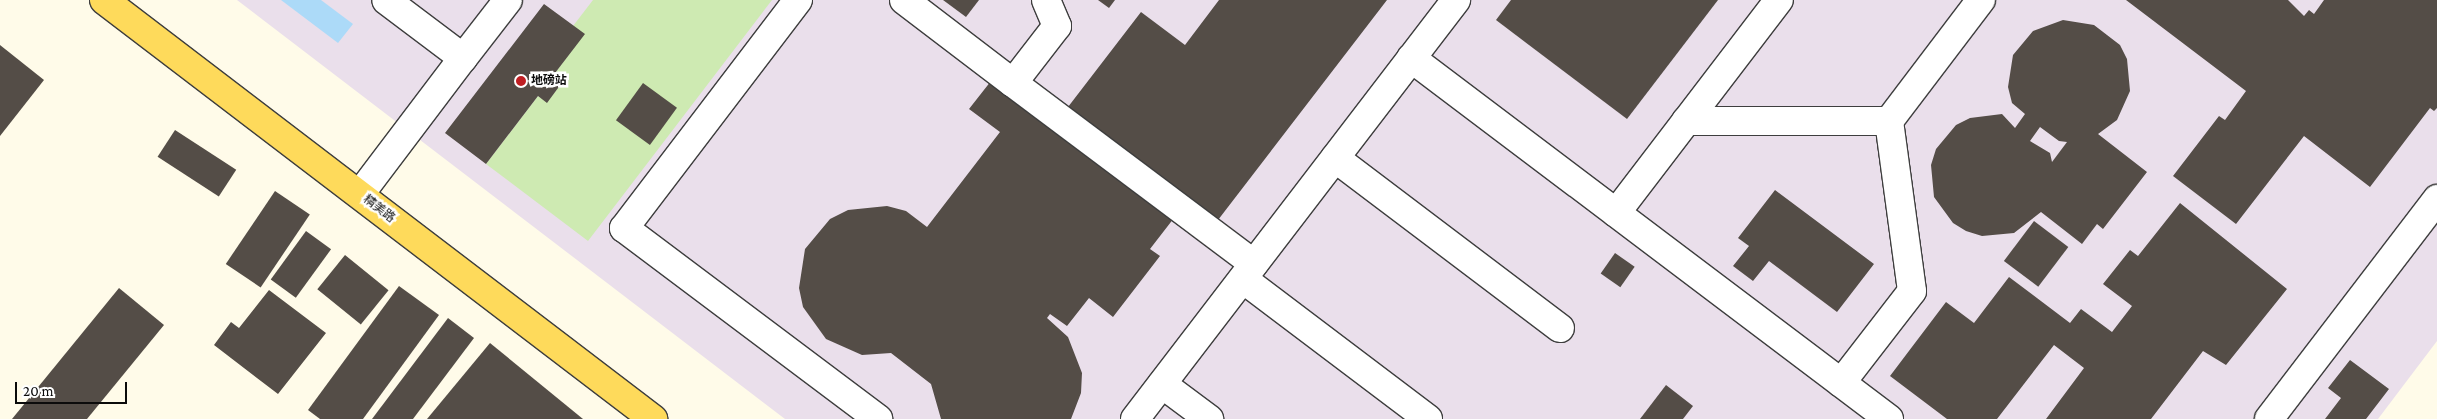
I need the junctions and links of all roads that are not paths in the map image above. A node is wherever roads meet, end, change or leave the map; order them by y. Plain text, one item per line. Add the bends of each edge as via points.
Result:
1 (104, 0) edge
2 (386, 0) edge
3 (508, 0) edge
4 (798, 0) edge
5 (904, 0) edge
6 (1046, 0) edge
7 (1456, 0) edge
8 (1779, 0) edge
9 (1981, 0) edge
10 (463, 58) junction
11 (1412, 58) junction
12 (1013, 83) junction
13 (1686, 121) junction
14 (1889, 121) junction
15 (1335, 158) junction
16 (360, 194) junction
17 (2437, 199) edge
18 (1616, 213) junction
19 (1248, 272) junction
20 (1560, 328) dead end
21 (1841, 383) junction
22 (1162, 384) junction
23 (653, 419) edge
24 (878, 419) edge
25 (1135, 419) edge
26 (1209, 419) edge
27 (1428, 419) edge
28 (1889, 419) edge
29 (2269, 419) edge

1 - 16 main road, 精美路
2 - 10 street
3 - 10 street
4 - 24 street via 624,228
5 - 12 street
6 - 12 street via 1057,26
7 - 11 street
8 - 13 street
9 - 14 street
10 - 16 street
11 - 15 street
11 - 18 street
12 - 19 street
13 - 14 street
13 - 18 street
14 - 21 street via 1912,290
15 - 19 street
15 - 20 street
16 - 23 main road, 精美路
17 - 29 street
18 - 21 street
19 - 22 street
19 - 27 street
21 - 28 street
22 - 25 street
22 - 26 street

